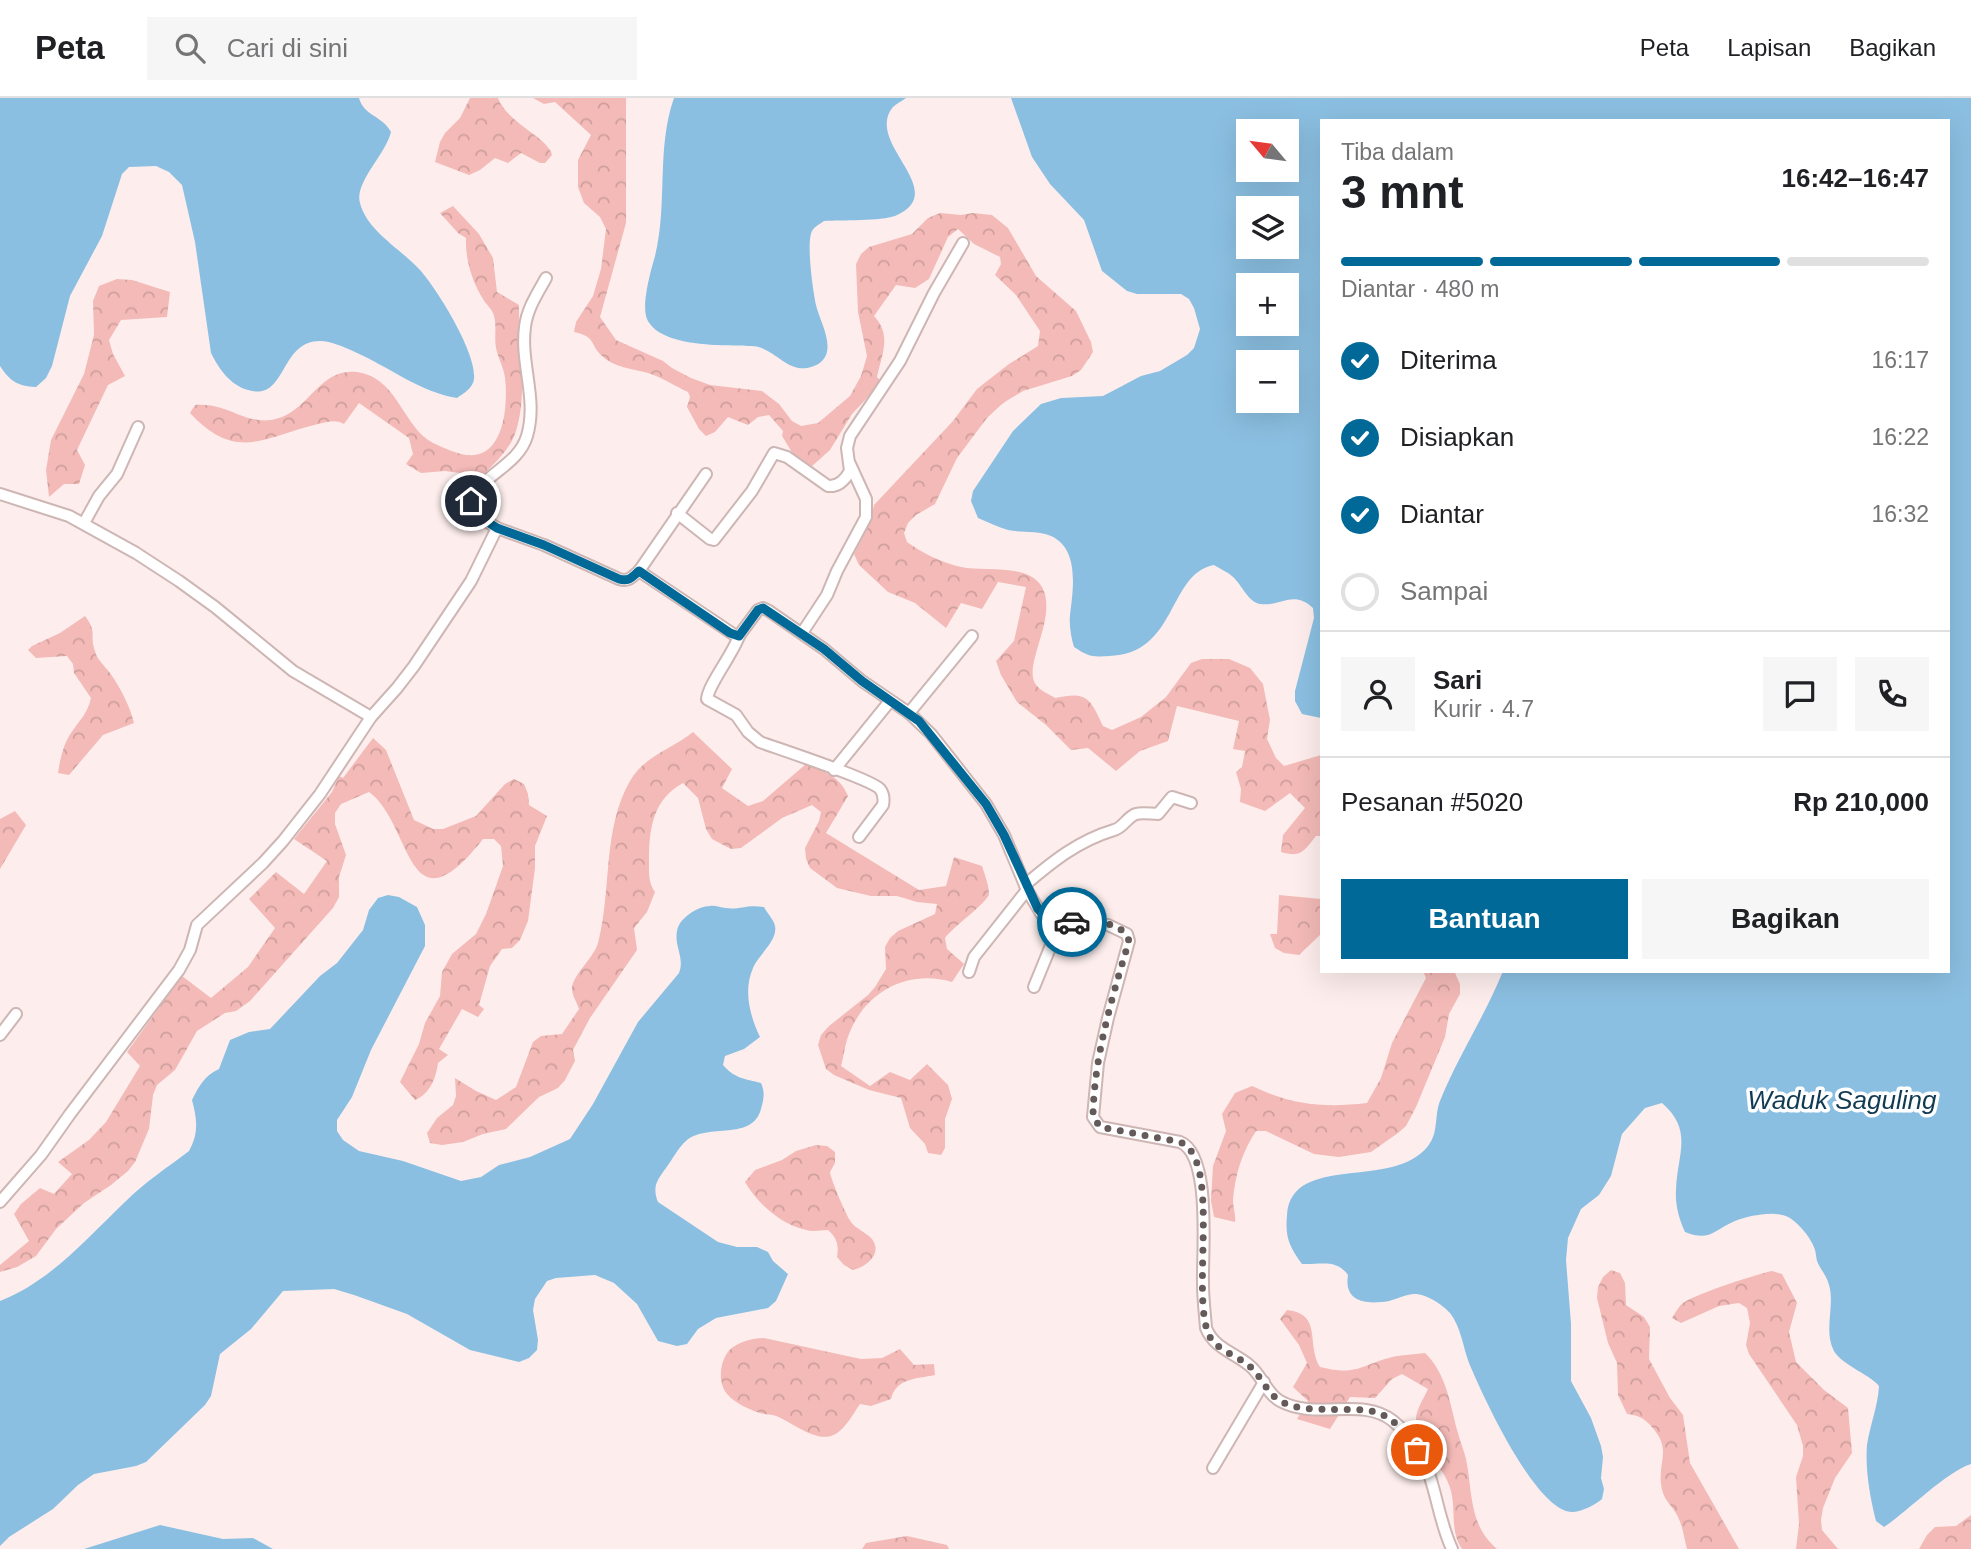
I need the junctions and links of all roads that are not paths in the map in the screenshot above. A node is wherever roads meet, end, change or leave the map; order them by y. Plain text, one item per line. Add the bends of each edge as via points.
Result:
1 (963, 243) dead end
2 (546, 278) dead end
3 (138, 426) dead end
4 (850, 464) junction
5 (706, 474) dead end
6 (0, 494) edge
7 (677, 513) junction
8 (83, 523) junction
9 (497, 528) junction
10 (639, 571) junction
11 (802, 633) junction
12 (739, 636) junction
13 (972, 636) dead end
14 (890, 701) junction
15 (909, 713) junction
16 (371, 717) junction
17 (834, 770) junction
18 (1191, 803) dead end
19 (859, 837) dead end
20 (1026, 887) junction
21 (1061, 921) junction
22 (969, 972) dead end
23 (1034, 987) dead end
24 (16, 1014) dead end
25 (0, 1035) edge
26 (0, 1202) edge
27 (1264, 1382) junction
28 (1213, 1468) dead end
29 (1452, 1549) edge

1 - 4 street via 900,361 850,436
2 - 9 street via 531,303 524,329 531,390 527,435 516,455 478,488 471,501 475,514
3 - 8 street via 117,474
4 - 7 street via 844,480 828,486 774,453 714,540
4 - 11 street via 866,499 866,517 827,595
5 - 7 street
6 - 8 street
7 - 10 street
8 - 16 street via 179,581 293,671
9 - 10 street via 625,581
9 - 16 street via 451,613
10 - 12 street
11 - 12 street via 761,608
11 - 14 street
12 - 17 street via 707,699 736,715 760,742
13 - 15 street
14 - 15 street
14 - 17 street
15 - 20 street via 986,804
16 - 26 street via 283,841 197,925 178,970 41,1156
17 - 19 street via 872,783 883,794 883,805
18 - 20 street via 1172,797 1158,814 1132,816 1115,830 1064,853
20 - 21 street via 1042,915
20 - 22 street via 974,957
21 - 23 street
21 - 27 street via 1115,926 1128,936 1098,1063 1093,1116 1100,1127 1188,1147 1202,1189 1206,1328 1213,1343 1250,1366
24 - 25 street
27 - 28 street
27 - 29 street via 1280,1401 1297,1407 1367,1409 1393,1420 1429,1469

